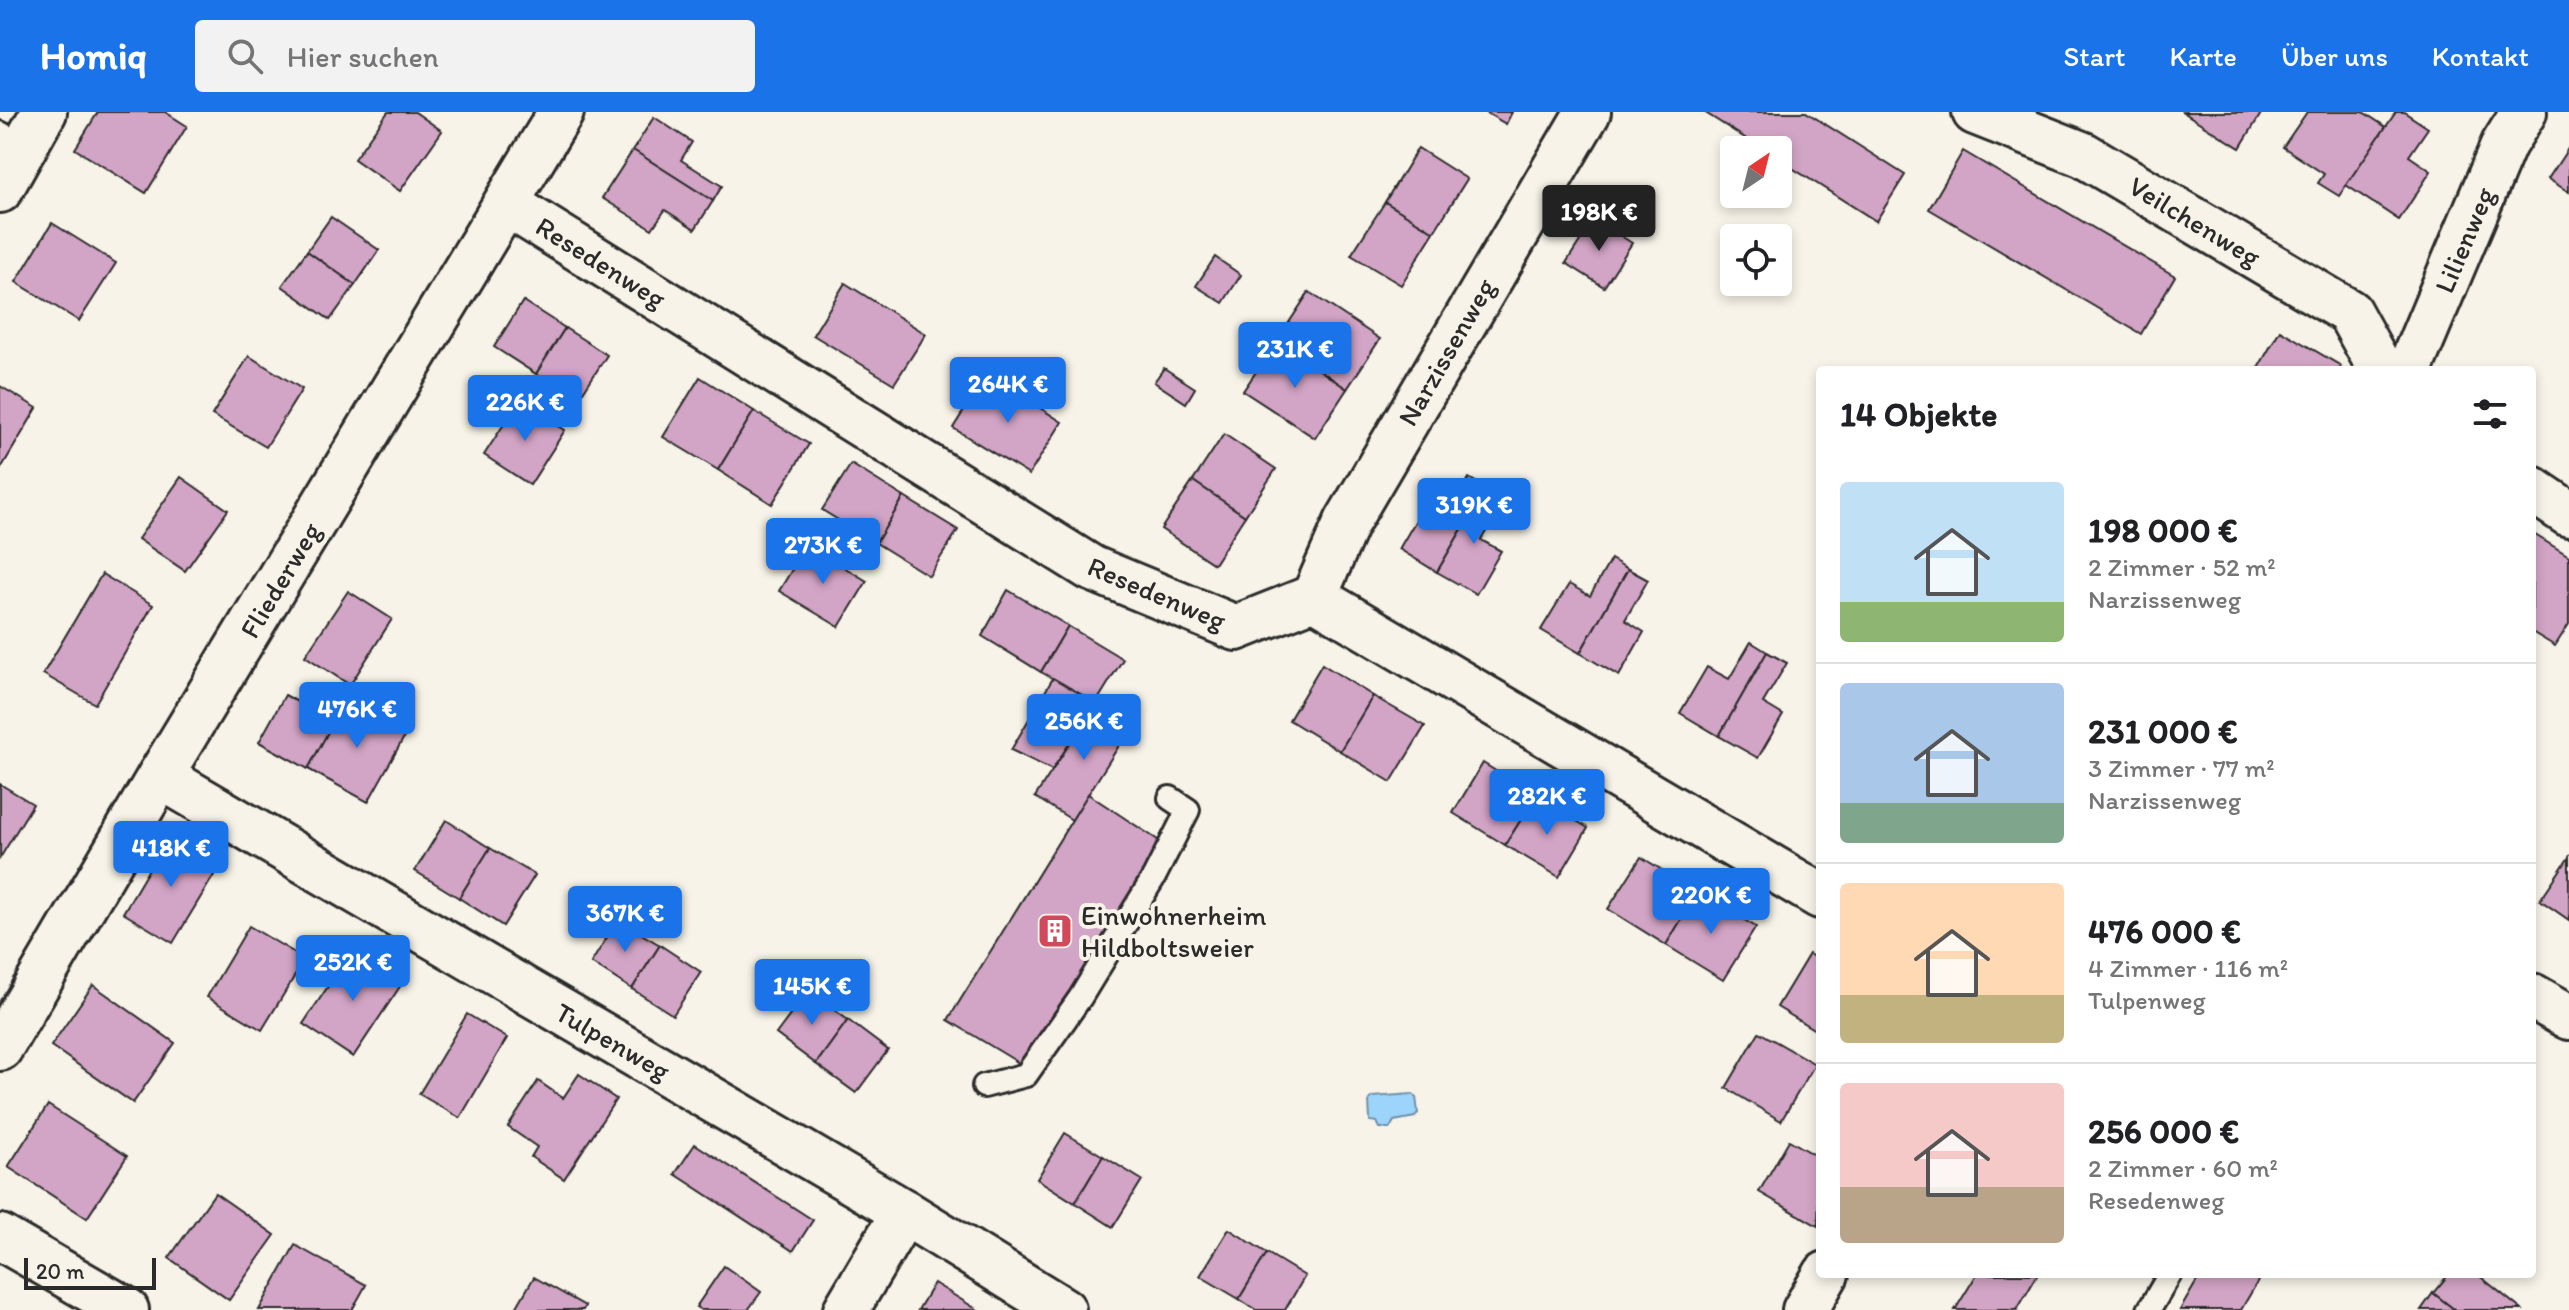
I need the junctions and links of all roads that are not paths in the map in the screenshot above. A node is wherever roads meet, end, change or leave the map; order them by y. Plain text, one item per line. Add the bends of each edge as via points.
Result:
1 (561, 112) edge
2 (1588, 112) edge
3 (1975, 112) edge
4 (2524, 112) edge
5 (23, 131) edge
6 (0, 190) edge
7 (507, 204) junction
8 (2379, 366) edge
9 (2411, 366) edge
10 (2536, 492) edge
11 (2569, 514) edge
12 (1314, 597) junction
13 (160, 776) junction
14 (1170, 798) dead end
15 (1816, 894) edge
16 (2536, 998) edge
17 (2569, 1017) edge
18 (0, 1048) edge
19 (984, 1086) dead end
20 (904, 1212) junction
21 (0, 1237) edge
22 (1824, 1278) edge
23 (2168, 1278) edge
24 (126, 1310) edge
25 (846, 1310) edge
26 (1063, 1310) edge
27 (1805, 1310) edge
28 (2149, 1310) edge

1 - 7 street, Fliederweg
2 - 12 street, Narzissenweg via 1347,522
3 - 8 street, Veilchenweg via 2084,155 2349,312
4 - 9 street, Lilienweg via 2504,144
5 - 6 street
7 - 12 street, Resedenweg via 1091,568 1236,628
7 - 13 street, Fliederweg
10 - 11 street
12 - 15 street
13 - 18 street, Fliederweg
13 - 20 street, Tulpenweg
14 - 19 lane via 1188,810 1080,998 1026,1075
16 - 17 street
20 - 25 street
20 - 26 street, Tulpenweg
21 - 24 street
22 - 27 street
23 - 28 lane

